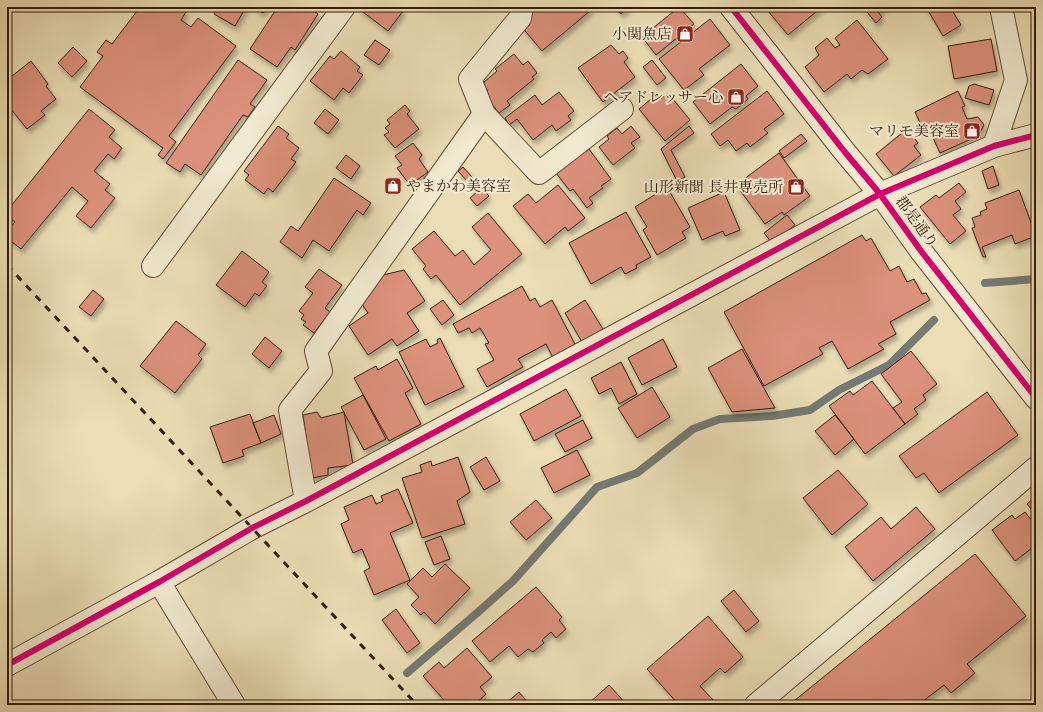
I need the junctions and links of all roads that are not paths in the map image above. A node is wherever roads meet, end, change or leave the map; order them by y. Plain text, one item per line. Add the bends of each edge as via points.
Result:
1 (344, 7) edge
2 (522, 7) edge
3 (731, 7) edge
4 (1001, 7) edge
5 (622, 109) dead end
6 (484, 114) junction
7 (1036, 135) edge
8 (994, 146) junction
9 (880, 194) junction
10 (153, 266) dead end
11 (1036, 398) edge
12 (1036, 468) edge
13 (306, 501) junction
14 (159, 582) junction
15 (7, 665) edge
16 (234, 705) edge
17 (756, 705) edge

1 - 10 street
2 - 6 street via 520,18 470,79
3 - 9 street, 郡是通り
4 - 8 street via 1016,80
5 - 6 street via 539,172
6 - 13 street via 316,351 322,371 290,410
7 - 8 street
8 - 9 street
9 - 11 street, 郡是通り via 921,251
9 - 13 street
12 - 17 street
13 - 14 street via 252,528
14 - 15 street
14 - 16 street

